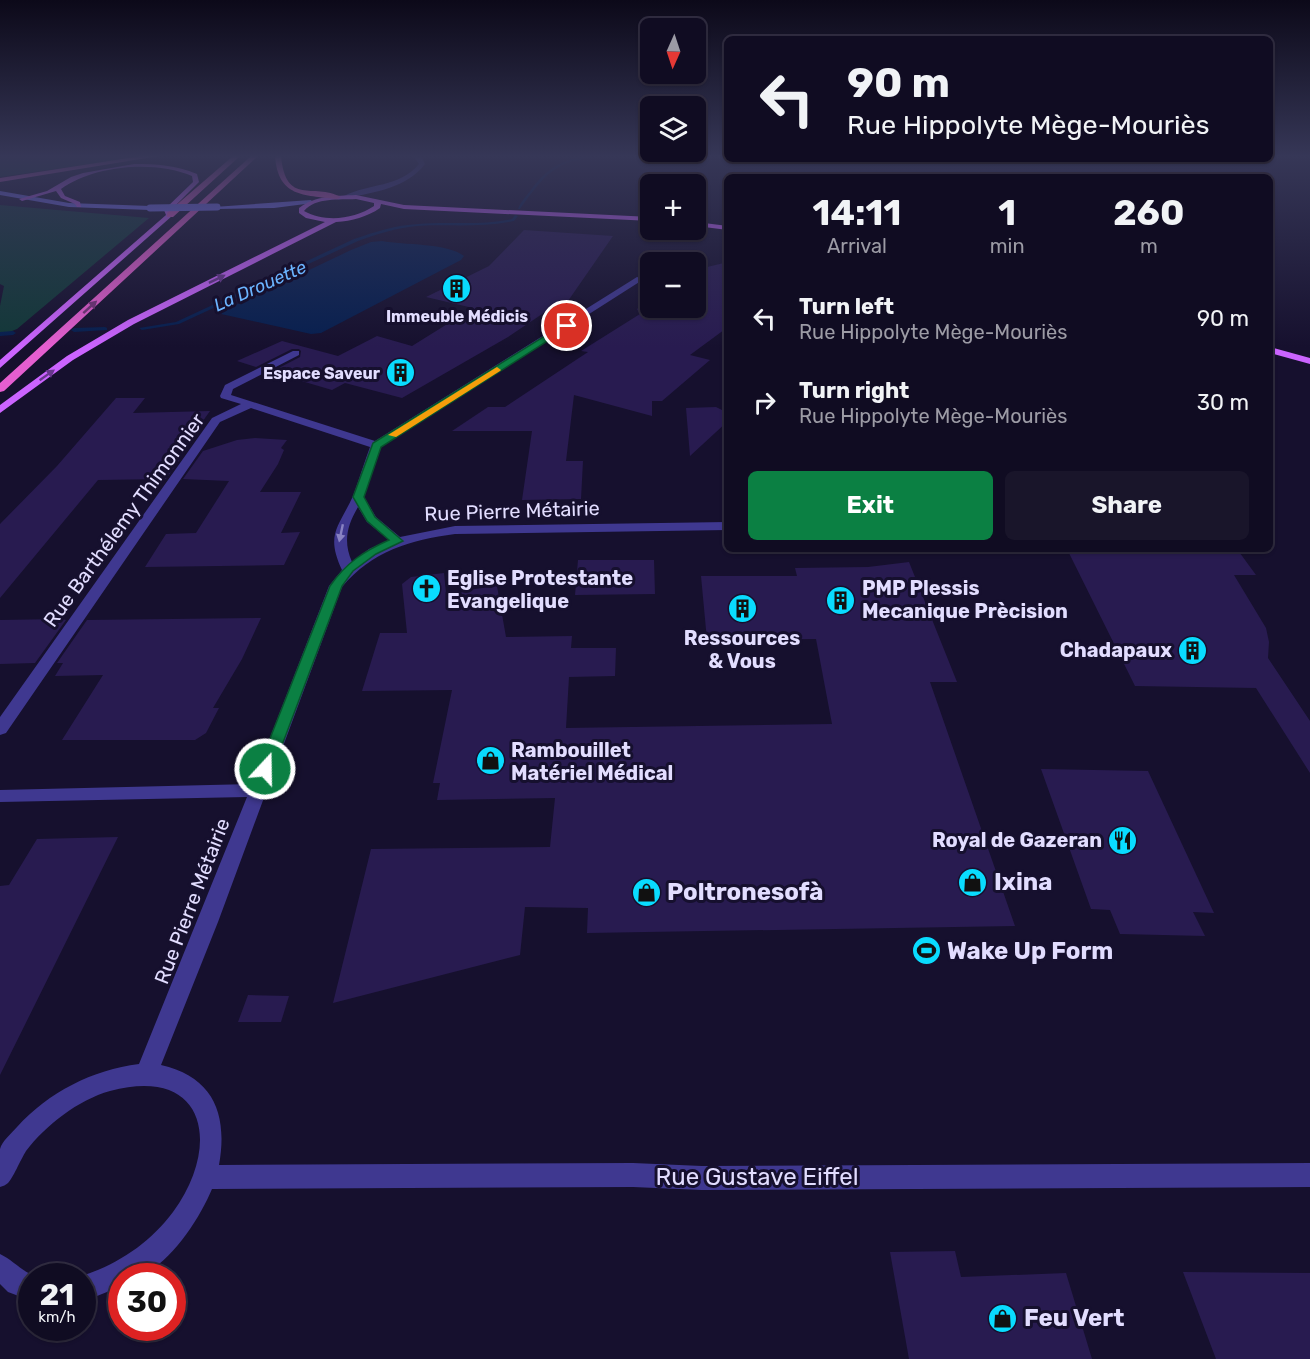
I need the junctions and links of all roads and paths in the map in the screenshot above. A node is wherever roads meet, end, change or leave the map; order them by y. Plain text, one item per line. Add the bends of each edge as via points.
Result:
1 (165, 219) edge
2 (186, 219) edge
3 (339, 219) edge
4 (706, 225) edge
5 (724, 228) edge
6 (640, 279) dead end
7 (1273, 351) edge
8 (296, 353) dead end
9 (1273, 360) edge
10 (1310, 361) edge
11 (0, 365) edge
12 (1310, 370) edge
13 (0, 389) edge
14 (250, 404) junction
15 (0, 410) edge
16 (376, 445) junction
17 (358, 497) junction
18 (724, 526) edge
19 (397, 541) junction
20 (348, 568) junction
21 (0, 729) edge
22 (257, 790) junction
23 (0, 796) edge
24 (146, 1074) junction
25 (0, 1175) edge
26 (1310, 1175) edge
27 (205, 1177) junction
28 (0, 1267) edge
29 (18, 1283) edge
30 (96, 1284) edge

1 - 11 main road
13 -> 2 highway
15 -> 3 main road via 70,358 131,322
4 - 5 main road
6 - 16 street
7 - 10 main road
8 - 14 street via 229,387 225,396
9 - 12 main road
14 - 16 street
14 - 21 street, Rue Barthélemy Thimonnier via 216,420
16 - 17 street
17 - 19 street via 371,519
17 -> 20 street via 341,527 339,548
18 - 19 street, Rue Pierre Métairie via 455,530
19 - 20 street, Rue Pierre Métairie via 372,551
20 - 22 street, Rue Pierre Métairie via 336,586
22 - 23 street
22 - 24 street, Rue Pierre Métairie
24 - 25 street via 110,1079 79,1092 49,1112 23,1138
24 - 27 street via 165,1076 185,1085 201,1100 212,1127 212,1151
26 - 27 street, Rue Gustave Eiffel
27 - 30 street via 182,1220 153,1252 117,1276
28 - 29 street

